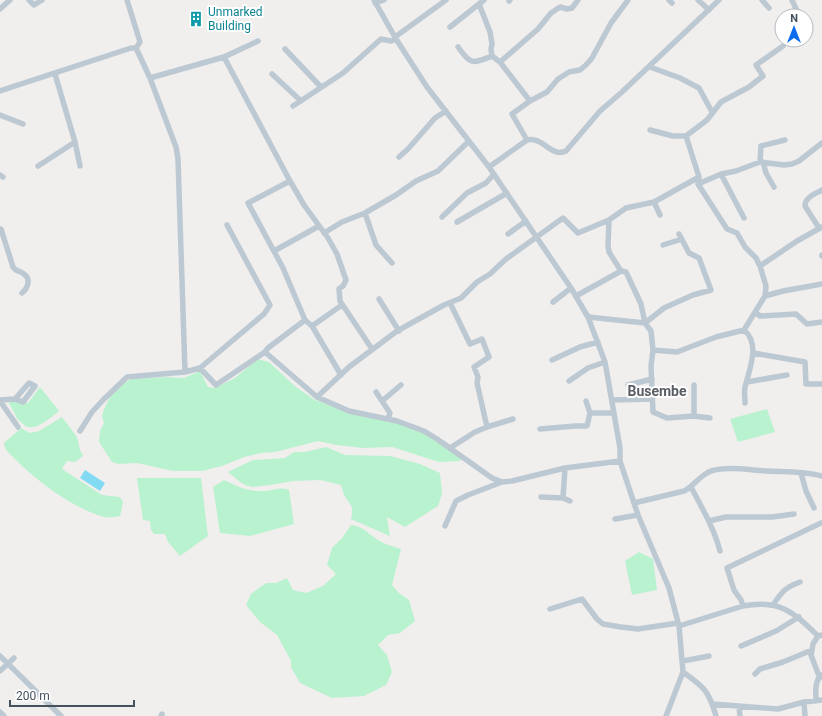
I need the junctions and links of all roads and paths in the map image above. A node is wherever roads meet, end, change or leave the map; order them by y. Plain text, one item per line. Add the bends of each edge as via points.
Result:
1 (10, 0) edge
2 (29, 0) edge
3 (42, 0) edge
4 (128, 0) edge
5 (384, 0) edge
6 (446, 0) edge
7 (578, 0) edge
8 (628, 0) edge
9 (698, 0) edge
10 (720, 0) edge
11 (762, 0) edge
12 (375, 2) edge
13 (481, 2) edge
14 (769, 8) dead end
15 (0, 9) edge
16 (709, 10) junction
17 (450, 26) dead end
18 (395, 38) junction
19 (258, 41) dead end
20 (458, 47) dead end
21 (136, 48) junction
22 (780, 48) edge
23 (285, 49) dead end
24 (492, 56) junction
25 (224, 57) junction
26 (500, 62) junction
27 (650, 66) junction
28 (55, 74) junction
29 (272, 74) dead end
30 (150, 78) junction
31 (321, 87) junction
32 (0, 91) edge
33 (301, 101) junction
34 (530, 101) junction
35 (293, 106) dead end
36 (446, 111) junction
37 (712, 112) junction
38 (0, 115) edge
39 (23, 124) dead end
40 (650, 130) dead end
41 (686, 136) junction
42 (527, 140) junction
43 (785, 140) dead end
44 (469, 141) junction
45 (75, 142) junction
46 (822, 143) edge
47 (399, 157) dead end
48 (762, 162) junction
49 (38, 166) dead end
50 (80, 166) dead end
51 (489, 166) junction
52 (494, 174) junction
53 (721, 174) junction
54 (699, 177) junction
55 (290, 181) junction
56 (698, 184) junction
57 (774, 187) dead end
58 (822, 190) edge
59 (507, 193) junction
60 (654, 202) junction
61 (365, 213) junction
62 (660, 215) dead end
63 (442, 217) dead end
64 (744, 218) dead end
65 (609, 220) junction
66 (526, 221) junction
67 (457, 222) dead end
68 (227, 225) dead end
69 (319, 226) junction
70 (821, 228) edge
71 (0, 229) edge
72 (324, 233) junction
73 (508, 234) dead end
74 (536, 237) junction
75 (663, 245) dead end
76 (274, 251) junction
77 (392, 263) dead end
78 (760, 266) junction
79 (621, 271) junction
80 (822, 284) edge
81 (571, 288) junction
82 (22, 293) dead end
83 (576, 296) junction
84 (765, 296) junction
85 (379, 298) dead end
86 (554, 302) dead end
87 (450, 303) junction
88 (342, 305) junction
89 (755, 312) junction
90 (588, 318) junction
91 (305, 320) junction
92 (822, 322) edge
93 (645, 323) junction
94 (312, 326) junction
95 (744, 330) junction
96 (399, 331) junction
97 (598, 342) junction
98 (372, 350) junction
99 (653, 350) junction
100 (265, 352) junction
101 (753, 353) junction
102 (552, 360) dead end
103 (604, 362) junction
104 (200, 368) junction
105 (185, 372) junction
106 (341, 375) junction
107 (787, 375) dead end
108 (652, 379) junction
109 (569, 381) dead end
110 (747, 382) junction
111 (822, 384) edge
112 (401, 385) dead end
113 (628, 385) dead end
114 (694, 385) dead end
115 (376, 392) dead end
116 (317, 397) junction
117 (15, 398) dead end
118 (652, 399) junction
119 (612, 400) junction
120 (0, 401) edge
121 (382, 401) junction
122 (586, 401) dead end
123 (745, 403) dead end
124 (590, 413) junction
125 (614, 413) junction
126 (694, 416) junction
127 (710, 418) dead end
128 (388, 419) junction
129 (513, 419) dead end
130 (18, 426) dead end
131 (487, 427) junction
132 (540, 429) dead end
133 (80, 432) dead end
134 (450, 448) junction
135 (620, 461) junction
136 (565, 468) junction
137 (801, 473) junction
138 (822, 476) edge
139 (502, 482) junction
140 (691, 487) junction
141 (541, 497) dead end
142 (563, 498) junction
143 (570, 501) dead end
144 (634, 503) junction
145 (814, 508) dead end
146 (794, 514) dead end
147 (638, 515) junction
148 (615, 519) dead end
149 (709, 521) junction
150 (821, 523) edge
151 (445, 526) dead end
152 (720, 550) dead end
153 (800, 582) dead end
154 (773, 605) junction
155 (743, 606) junction
156 (550, 608) dead end
157 (799, 617) junction
158 (679, 625) junction
159 (820, 635) edge
160 (741, 646) dead end
161 (812, 650) junction
162 (0, 656) edge
163 (709, 656) dead end
164 (14, 658) dead end
165 (683, 661) junction
166 (8, 664) junction
167 (0, 671) edge
168 (683, 672) junction
169 (755, 674) dead end
170 (821, 675) edge
171 (819, 701) edge
172 (804, 702) junction
173 (713, 704) junction
174 (739, 706) junction
175 (0, 712) edge
176 (4, 716) edge
177 (61, 716) edge
178 (666, 716) edge
179 (716, 716) edge
180 (740, 716) edge
181 (805, 716) edge

1 - 15 street
2 - 3 street via 34,5
4 - 21 street via 140,42
5 - 12 street
6 - 18 street
7 - 26 street via 572,8 560,7 551,14 538,29
8 - 34 street via 586,65 558,79 547,92
9 - 16 street
10 - 16 street
11 - 14 street
12 - 18 street
13 - 17 street
13 - 24 street via 490,32
16 - 27 street
18 - 31 street via 391,41 381,39 342,74
18 - 36 street
19 - 25 street
20 - 24 street via 471,61 477,62
21 - 28 street
21 - 30 street
22 - 37 street via 756,65 763,76 722,102
23 - 31 street
24 - 26 street
25 - 30 street
25 - 55 street
26 - 34 street
27 - 37 street via 699,88
27 - 42 street via 600,111 566,151 558,153 540,142
28 - 32 street
28 - 45 street
29 - 33 street
30 - 105 street via 176,147 178,159
31 - 33 street
33 - 35 street
34 - 42 street via 512,114
36 - 44 street
36 - 47 street via 435,118
37 - 41 street via 707,120
38 - 39 street
40 - 41 street via 673,136
41 - 54 street
42 - 51 street
43 - 48 street via 761,146
44 - 51 street
44 - 61 street via 438,170
45 - 49 street
45 - 50 street
46 - 48 street via 792,164
48 - 53 street
48 - 57 street
51 - 52 street
52 - 59 street
52 - 63 street via 486,183 467,193
53 - 56 street
53 - 64 street
54 - 56 street
54 - 60 street
55 - 69 street
55 - 76 street via 248,203
56 - 78 street via 727,229 737,233
58 - 70 street via 805,202 805,206
59 - 66 street
59 - 67 street
60 - 62 street
60 - 65 street via 626,208
61 - 72 street
61 - 77 street via 376,245
65 - 74 street via 578,233 563,218
65 - 79 street via 609,252
66 - 73 street
66 - 74 street
68 - 104 street via 270,305 264,314
69 - 72 street
69 - 76 street
70 - 78 street
71 - 82 street via 13,267 27,278 28,283
72 - 88 street via 337,254 346,280 339,289
74 - 81 street
74 - 87 street via 477,282 461,298
75 - 93 street via 681,237 689,253 699,258 711,290 664,308
76 - 91 street
78 - 84 street via 766,286
79 - 83 street
79 - 93 street via 626,272 642,304
80 - 84 street
81 - 83 street
81 - 86 street
83 - 90 street
84 - 89 street
85 - 96 street
87 - 96 street
87 - 131 street via 470,344 482,340 489,357 474,367
88 - 94 street
88 - 98 street
89 - 92 street via 760,316 796,314 807,324
89 - 95 street
90 - 93 street
90 - 97 street
91 - 94 street
91 - 100 street
93 - 99 street via 651,331
94 - 106 street
95 - 99 street via 716,337 677,352
95 - 101 street via 750,335
96 - 98 street
97 - 102 street
97 - 103 street
98 - 106 street
99 - 108 street
100 - 104 street via 216,386
100 - 116 street
101 - 110 street
101 - 111 street via 805,362 806,384
103 - 109 street via 588,368
103 - 119 street
104 - 105 street
105 - 133 street via 127,377 92,412
106 - 116 street
107 - 110 street
108 - 113 street
108 - 118 street
110 - 123 street
112 - 121 street
114 - 126 street
115 - 121 street
116 - 128 street via 349,411
117 - 120 street
118 - 119 street
118 - 126 street via 653,412 668,418
119 - 125 street
120 - 130 street
121 - 128 street via 390,413
122 - 124 street
124 - 125 street
124 - 132 street via 587,426
125 - 135 street
126 - 127 street
128 - 134 street via 424,431
129 - 131 street
131 - 134 street
134 - 139 street via 492,478
135 - 136 street
135 - 144 street
136 - 139 street
136 - 142 street
137 - 138 street
137 - 140 street via 724,469 704,474
137 - 145 street
139 - 151 street via 456,501
140 - 144 street
140 - 149 street
141 - 142 street
142 - 143 street
144 - 147 street
146 - 149 street via 772,517 726,517
147 - 148 street
147 - 158 street via 669,588
149 - 152 street
150 - 155 street via 728,568 734,590
153 - 154 street via 784,590
154 - 155 street
154 - 157 street via 781,606
155 - 158 street
156 - 158 street via 582,599 603,624 638,629
157 - 159 street
157 - 160 street via 776,631
158 - 165 street
159 - 161 street
161 - 169 street via 760,669
161 - 170 street via 811,655
162 - 166 street
163 - 165 street
164 - 166 street
165 - 168 street
166 - 167 street
166 - 177 street
168 - 173 street via 702,686
168 - 178 street
170 - 171 street via 816,684
171 - 172 street
172 - 174 street via 778,709
172 - 181 street
173 - 174 street
173 - 179 street
174 - 180 street
175 - 176 street

